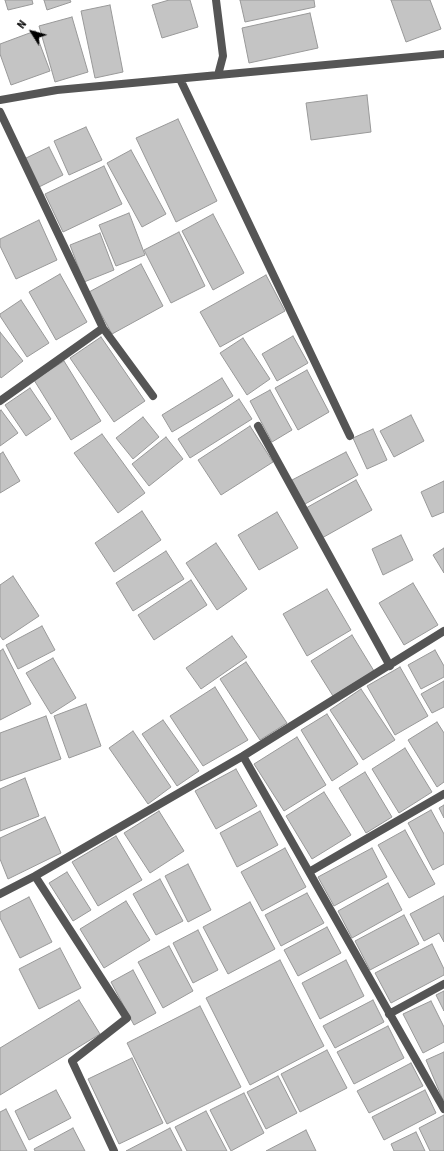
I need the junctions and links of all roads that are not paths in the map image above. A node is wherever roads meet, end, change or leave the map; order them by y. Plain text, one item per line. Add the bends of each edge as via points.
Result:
1 (216, 0) edge
2 (444, 54) edge
3 (218, 75) junction
4 (180, 79) junction
5 (0, 100) edge
6 (0, 112) edge
7 (103, 328) junction
8 (153, 396) dead end
9 (0, 401) edge
10 (258, 426) dead end
11 (350, 436) dead end
12 (444, 631) edge
13 (390, 666) junction
14 (243, 756) junction
15 (444, 794) edge
16 (309, 872) junction
17 (35, 876) junction
18 (1, 890) edge
19 (444, 984) edge
20 (389, 1014) junction
21 (444, 1109) edge
22 (114, 1151) edge

1 - 3 street via 223,56
2 - 3 street
3 - 4 street
4 - 5 street via 57,90
4 - 11 street
6 - 7 street
7 - 8 street
7 - 9 street
10 - 13 street
12 - 13 street
13 - 14 street
14 - 16 street
14 - 17 street
15 - 16 street
16 - 20 street
17 - 18 street
17 - 22 street via 127,1018 72,1062
19 - 20 street
20 - 21 street

